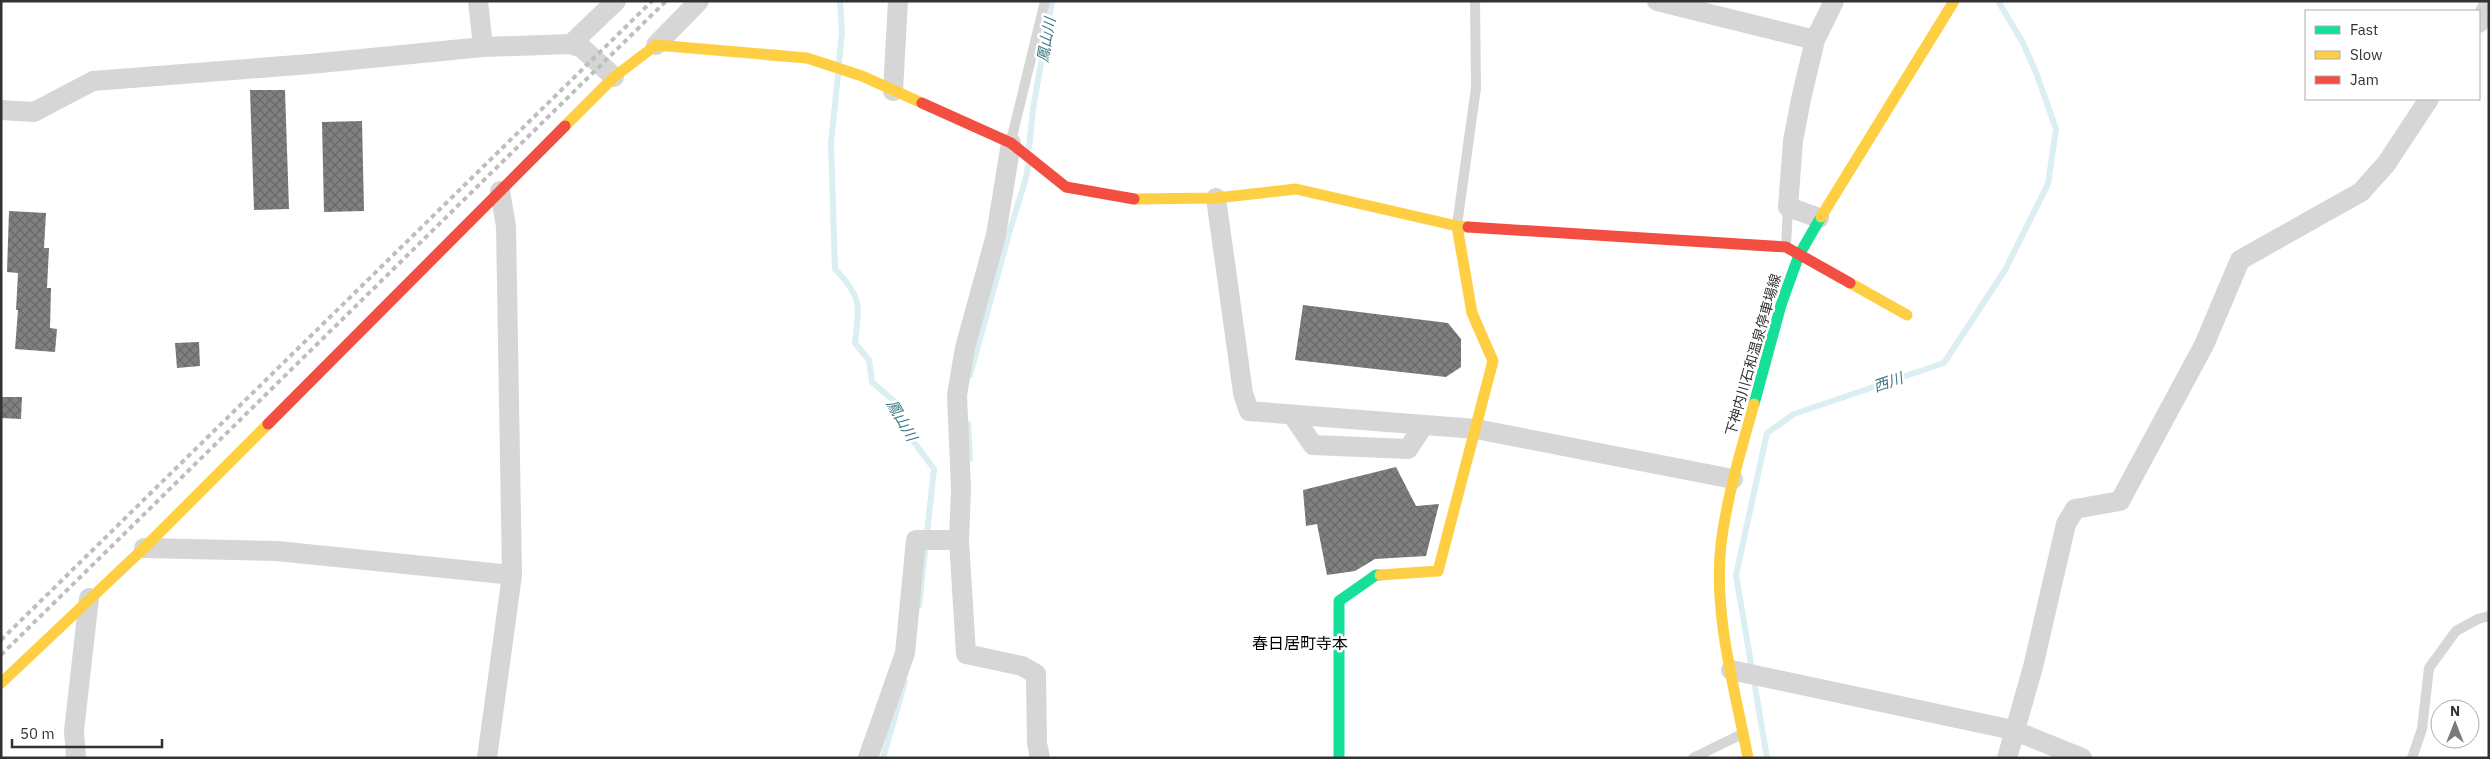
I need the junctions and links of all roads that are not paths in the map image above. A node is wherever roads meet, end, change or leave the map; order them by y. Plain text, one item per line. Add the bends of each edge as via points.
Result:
1 (478, 1) edge
2 (616, 1) edge
3 (699, 1) edge
4 (898, 1) edge
5 (1045, 1) edge
6 (1475, 1) edge
7 (1657, 1) edge
8 (1834, 1) edge
9 (1954, 1) edge
10 (2489, 5) edge
11 (2480, 21) edge
12 (1815, 40) junction
13 (656, 45) junction
14 (577, 46) junction
15 (484, 47) junction
16 (614, 77) junction
17 (893, 90) junction
18 (2428, 100) edge
19 (1, 110) edge
20 (1010, 143) junction
21 (500, 191) junction
22 (1216, 198) junction
23 (1788, 207) junction
24 (1819, 218) junction
25 (1457, 226) junction
26 (1786, 247) junction
27 (1799, 255) junction
28 (1907, 315) dead end
29 (1293, 416) junction
30 (1424, 425) junction
31 (1476, 428) junction
32 (1734, 479) junction
33 (953, 540) junction
34 (144, 548) junction
35 (512, 575) junction
36 (89, 598) junction
37 (2489, 616) edge
38 (1734, 671) junction
39 (1, 684) edge
40 (2013, 730) junction
41 (1744, 733) junction
42 (76, 758) edge
43 (487, 758) edge
44 (868, 758) edge
45 (1040, 758) edge
46 (1339, 758) edge
47 (1694, 758) edge
48 (1748, 758) edge
49 (2007, 758) edge
50 (2082, 758) edge
51 (2412, 758) edge

1 - 15 street
2 - 14 street
3 - 13 street
4 - 17 street
5 - 20 lane
6 - 25 lane via 1476,88
7 - 12 street
8 - 12 street
9 - 24 street, 下神内川石和温泉停車場線
10 - 11 street
12 - 23 street via 1793,141
13 - 16 street
13 - 17 street via 807,58
14 - 15 street
14 - 16 street
15 - 19 street via 93,81 34,112
16 - 21 street
17 - 20 street
18 - 40 street via 2386,164 2362,192 2240,260 2204,345 2120,501 2075,510 2066,524 2033,667
20 - 22 street via 1066,187 1138,200
20 - 33 street via 996,235 965,348 957,395 961,489
21 - 34 street
21 - 35 street via 506,226
22 - 25 street via 1296,189
22 - 29 street via 1243,393 1249,411
23 - 24 street
23 - 26 lane
24 - 27 street, 下神内川石和温泉停車場線
25 - 26 street
25 - 31 street via 1472,313 1493,360
26 - 27 street
27 - 28 street
27 - 32 street, 下神内川石和温泉停車場線 via 1781,306
29 - 30 street
29 - 30 street via 1313,445 1408,449
30 - 31 street
31 - 32 street
31 - 46 street via 1438,571 1376,576 1339,601
32 - 38 street, 下神内川石和温泉停車場線 via 1721,545 1721,611
33 - 44 street via 916,540 905,653
33 - 45 street via 966,654 1022,666 1036,674
34 - 35 street via 277,551
34 - 36 street
35 - 43 street
36 - 39 street
36 - 42 street via 74,731
37 - 51 lane via 2456,631 2429,668 2422,729
38 - 40 street
38 - 41 street, 下神内川石和温泉停車場線
40 - 49 street
40 - 50 street
41 - 47 lane
41 - 48 street, 下神内川石和温泉停車場線

